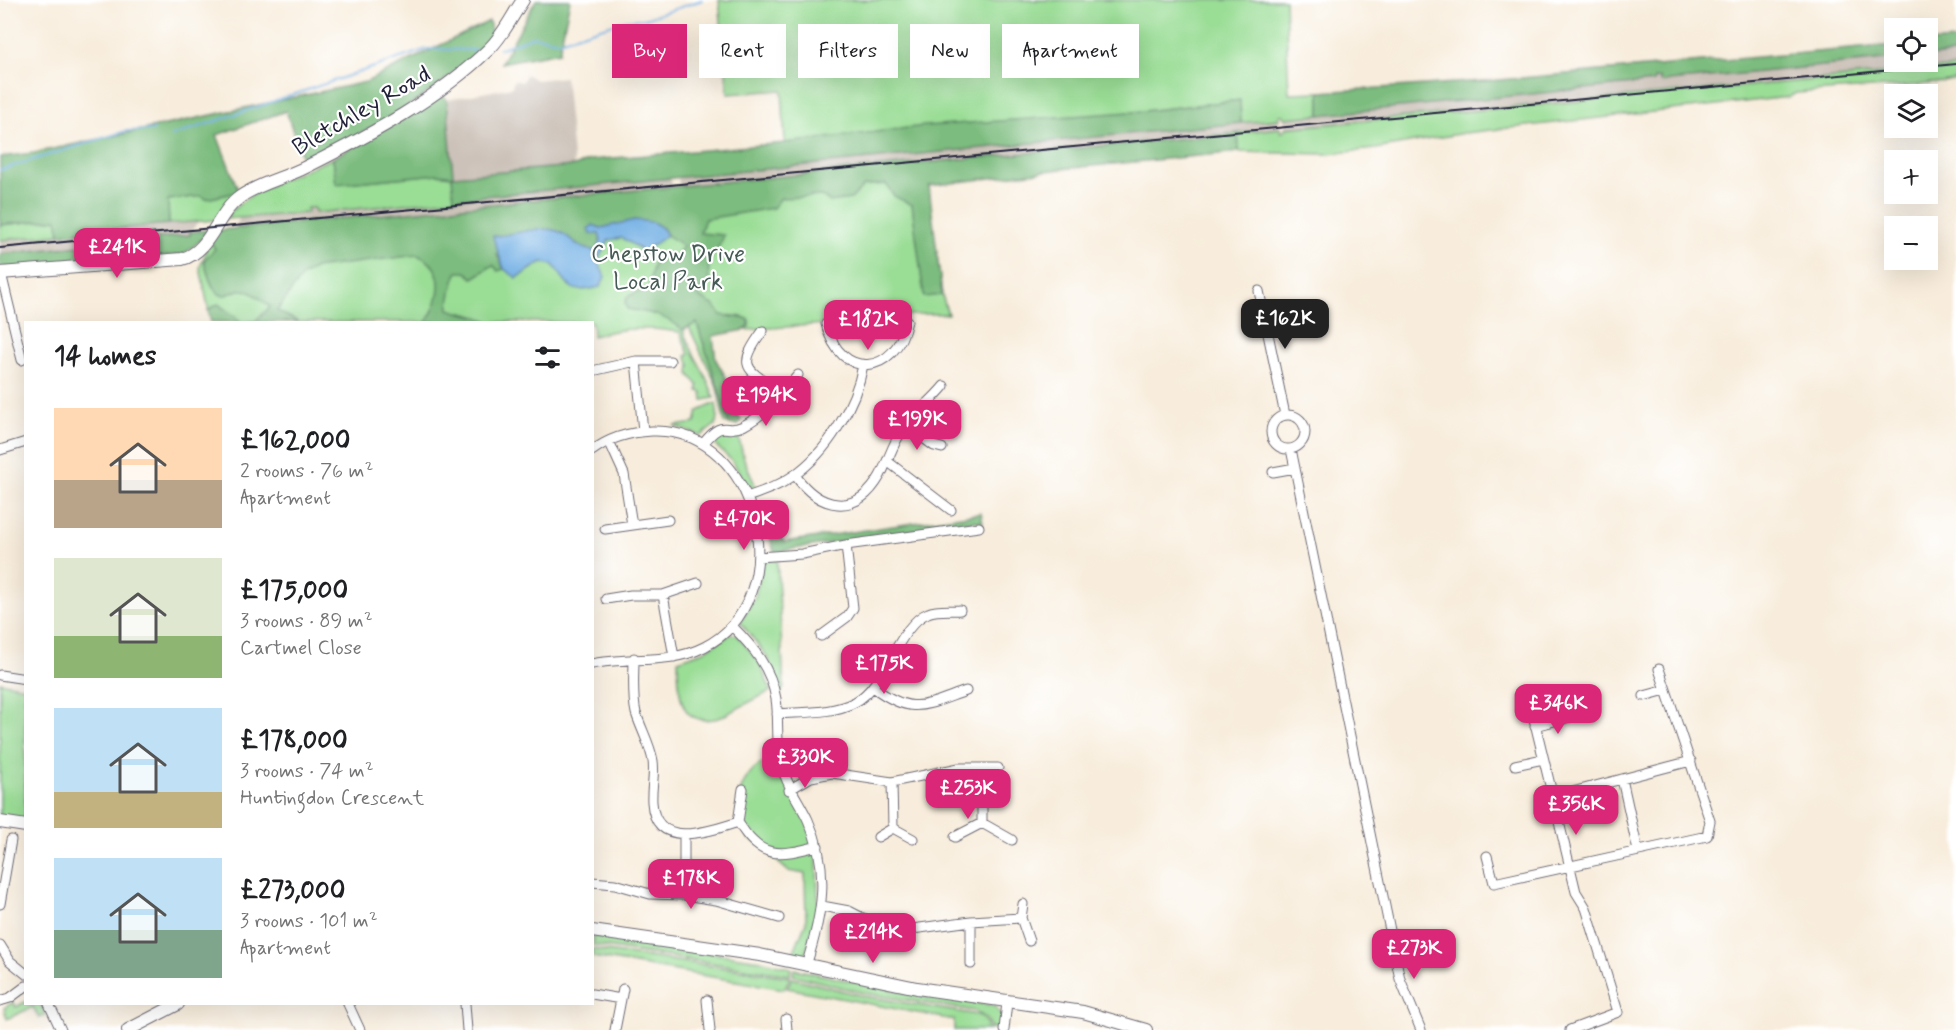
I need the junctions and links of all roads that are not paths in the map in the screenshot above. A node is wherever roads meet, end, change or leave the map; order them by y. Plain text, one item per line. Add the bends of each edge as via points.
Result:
1 (523, 0) edge
2 (1, 273) edge
3 (1260, 291) dead end
4 (907, 321) dead end
5 (826, 324) dead end
6 (763, 331) dead end
7 (22, 360) dead end
8 (670, 361) dead end
9 (636, 362) junction
10 (863, 365) junction
11 (594, 371) edge
12 (798, 375) dead end
13 (944, 386) dead end
14 (783, 394) junction
15 (921, 396) dead end
16 (930, 403) junction
17 (1285, 415) junction
18 (906, 425) junction
19 (643, 431) junction
20 (609, 441) junction
21 (24, 443) edge
22 (703, 444) junction
23 (942, 448) dead end
24 (1291, 449) junction
25 (0, 450) edge
26 (594, 450) edge
27 (887, 461) junction
28 (1295, 468) junction
29 (1272, 472) dead end
30 (795, 475) junction
31 (747, 497) junction
32 (941, 502) junction
33 (951, 510) dead end
34 (934, 511) dead end
35 (668, 520) dead end
36 (632, 525) junction
37 (979, 527) dead end
38 (605, 529) dead end
39 (846, 545) junction
40 (758, 558) junction
41 (698, 583) dead end
42 (663, 595) junction
43 (606, 599) dead end
44 (960, 610) dead end
45 (732, 626) junction
46 (821, 636) dead end
47 (674, 657) junction
48 (634, 658) junction
49 (594, 664) edge
50 (1659, 669) dead end
51 (0, 675) edge
52 (24, 679) edge
53 (873, 687) junction
54 (1666, 690) junction
55 (966, 691) dead end
56 (1644, 696) dead end
57 (777, 714) junction
58 (1533, 715) dead end
59 (1574, 716) dead end
60 (1535, 726) junction
61 (1543, 759) junction
62 (1691, 761) junction
63 (1515, 765) dead end
64 (982, 768) junction
65 (998, 768) dead end
66 (1622, 779) junction
67 (892, 782) junction
68 (743, 789) dead end
69 (789, 790) junction
70 (1553, 798) junction
71 (0, 822) edge
72 (738, 822) junction
73 (981, 823) junction
74 (24, 826) edge
75 (893, 828) junction
76 (684, 835) junction
77 (878, 837) dead end
78 (955, 837) dead end
79 (913, 839) dead end
80 (11, 840) dead end
81 (1012, 840) dead end
82 (818, 846) junction
83 (1638, 852) junction
84 (1487, 856) dead end
85 (1570, 867) junction
86 (594, 882) edge
87 (684, 896) junction
88 (759, 901) dead end
89 (0, 904) edge
90 (1023, 904) dead end
91 (822, 906) junction
92 (755, 912) junction
93 (779, 918) dead end
94 (1021, 918) junction
95 (972, 921) junction
96 (594, 931) edge
97 (1029, 941) dead end
98 (0, 945) edge
99 (971, 964) dead end
100 (806, 966) junction
101 (24, 972) edge
102 (24, 988) edge
103 (622, 989) dead end
104 (594, 994) edge
105 (621, 999) junction
106 (706, 1000) dead end
107 (0, 1001) edge
108 (1007, 1002) junction
109 (49, 1005) edge
110 (176, 1005) edge
111 (348, 1005) edge
112 (465, 1005) edge
113 (786, 1019) dead end
114 (61, 1030) edge
115 (128, 1030) edge
116 (360, 1030) edge
117 (467, 1030) edge
118 (615, 1030) edge
119 (710, 1030) edge
120 (788, 1030) edge
121 (1004, 1030) edge
122 (1146, 1030) edge
123 (1421, 1030) edge
124 (1570, 1030) edge

1 - 2 street, Bletchley Road via 491,47 449,83 325,157 242,196 228,207 198,252 182,260
2 - 7 street
3 - 17 street
4 - 10 street via 901,351
5 - 10 street via 826,343 850,361
6 - 14 street via 747,352 746,361 749,369
8 - 9 street
9 - 11 street
9 - 19 street
10 - 30 street via 856,390 833,433
12 - 14 street
13 - 16 street
14 - 22 street via 758,417 740,427 722,427
15 - 16 street
16 - 18 street
17 - 24 street via 1301,421 1305,432 1301,443
17 - 24 street via 1272,424 1271,435 1276,444
18 - 23 street
18 - 27 street
19 - 20 street
19 - 22 street via 674,433
20 - 26 street
20 - 36 street via 624,474
21 - 25 street
22 - 31 street via 730,466
24 - 28 street
27 - 30 street via 870,490 846,505 822,502
27 - 32 street
28 - 29 street
28 - 123 street via 1400,979
30 - 31 street via 774,488
31 - 40 street
32 - 33 street
32 - 34 street
35 - 36 street
36 - 38 street
37 - 39 street
39 - 40 street
39 - 46 street via 853,608
40 - 45 street via 751,595
41 - 42 street
42 - 43 street
42 - 47 street
44 - 53 street via 922,615 898,644
45 - 47 street via 704,647
45 - 57 street via 759,655 774,691
47 - 48 street
48 - 49 street
48 - 76 street via 634,702 653,760 654,814 661,825
50 - 54 street
51 - 52 street
53 - 55 street via 893,702 909,707
53 - 57 street via 855,702 830,710
54 - 56 street
54 - 62 street
57 - 69 street via 780,758
58 - 60 street
59 - 60 street
60 - 61 street
61 - 63 street
61 - 70 street
62 - 66 street
62 - 83 street via 1710,831 1702,839
64 - 65 street
64 - 67 street via 959,768
64 - 73 street
66 - 70 street
66 - 83 street
67 - 69 street via 832,773 812,777
67 - 75 street
68 - 72 street
69 - 82 street via 807,818
70 - 85 street
71 - 74 street
72 - 76 street
72 - 82 street via 763,851 796,852
73 - 78 street
73 - 81 street
75 - 77 street
75 - 79 street
76 - 87 street
80 - 89 street
82 - 91 street via 823,874
83 - 85 street
84 - 85 street via 1494,883
85 - 124 street via 1618,1012
86 - 87 street via 650,894
87 - 92 street via 716,900
88 - 92 street
90 - 94 street
91 - 95 street via 849,911 898,932
91 - 100 street
92 - 93 street
94 - 95 street
94 - 97 street
95 - 99 street
96 - 100 street
98 - 101 street via 10,961
100 - 108 street
102 - 107 street
103 - 105 street
104 - 105 street
105 - 118 street
106 - 119 street
108 - 121 street
108 - 122 street via 1083,1012
109 - 114 street
110 - 115 street
111 - 116 street
112 - 117 street
113 - 120 street

